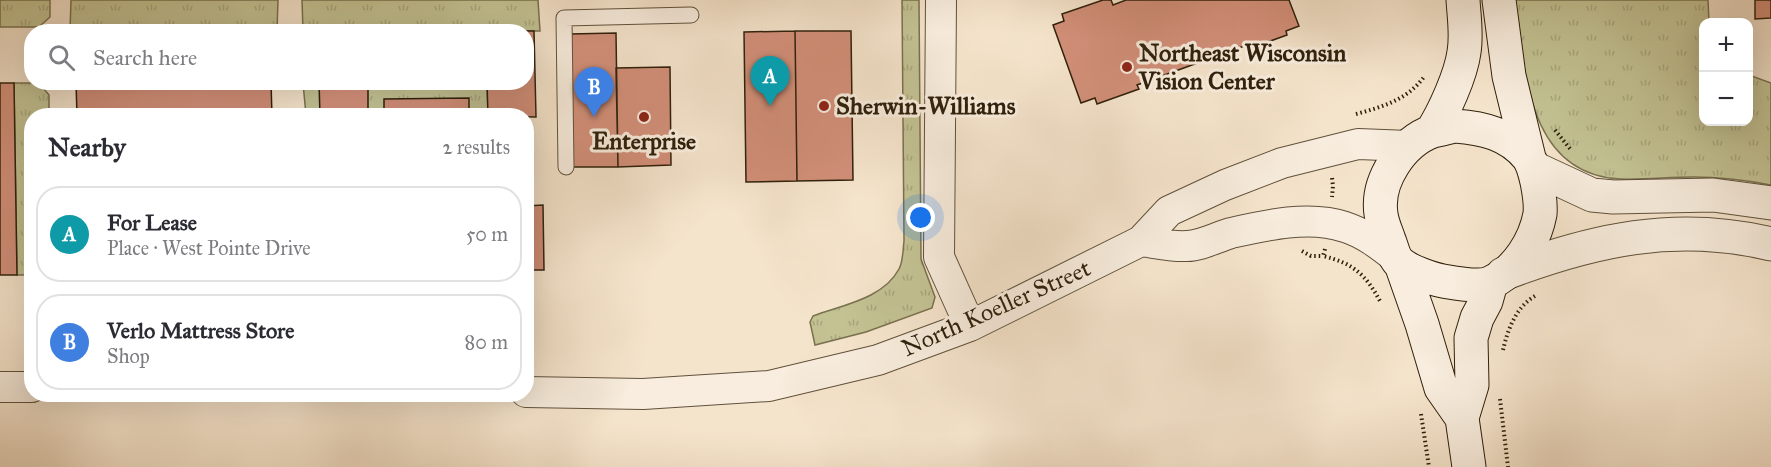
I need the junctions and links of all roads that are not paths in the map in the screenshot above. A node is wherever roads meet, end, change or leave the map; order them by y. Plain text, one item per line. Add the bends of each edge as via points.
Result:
1 (941, 0) edge
2 (1463, 0) edge
3 (1499, 0) edge
4 (691, 15) dead end
5 (1420, 139) junction
6 (1532, 163) junction
7 (566, 167) dead end
8 (1771, 203) edge
9 (1141, 241) junction
10 (1771, 244) edge
11 (1399, 261) junction
12 (1497, 279) junction
13 (970, 326) junction
14 (0, 387) edge
15 (24, 387) edge
16 (534, 393) edge
17 (1462, 418) junction
18 (1469, 467) edge

1 - 13 street via 939,257
2 - 5 main road via 1466,39 1460,72 1441,116
3 - 6 main road via 1509,76
4 - 7 lane via 564,18
5 - 6 main road via 1455,126 1478,127 1501,135
5 - 9 street, North Koeller Street via 1358,144 1282,163 1169,211
5 - 11 main road via 1393,164 1383,187 1380,212
6 - 8 main road via 1592,195 1713,195
6 - 12 main road via 1540,214 1519,262
9 - 11 street via 1188,247 1258,228 1317,222 1356,231
9 - 13 street, North Koeller Street
10 - 12 main road via 1706,235 1637,236 1572,250
11 - 12 main road via 1433,279 1459,284
11 - 17 main road via 1441,388
12 - 17 main road via 1471,338 1472,385
13 - 16 street, North Koeller Street via 878,360 769,386 643,394
14 - 15 street
17 - 18 main road

